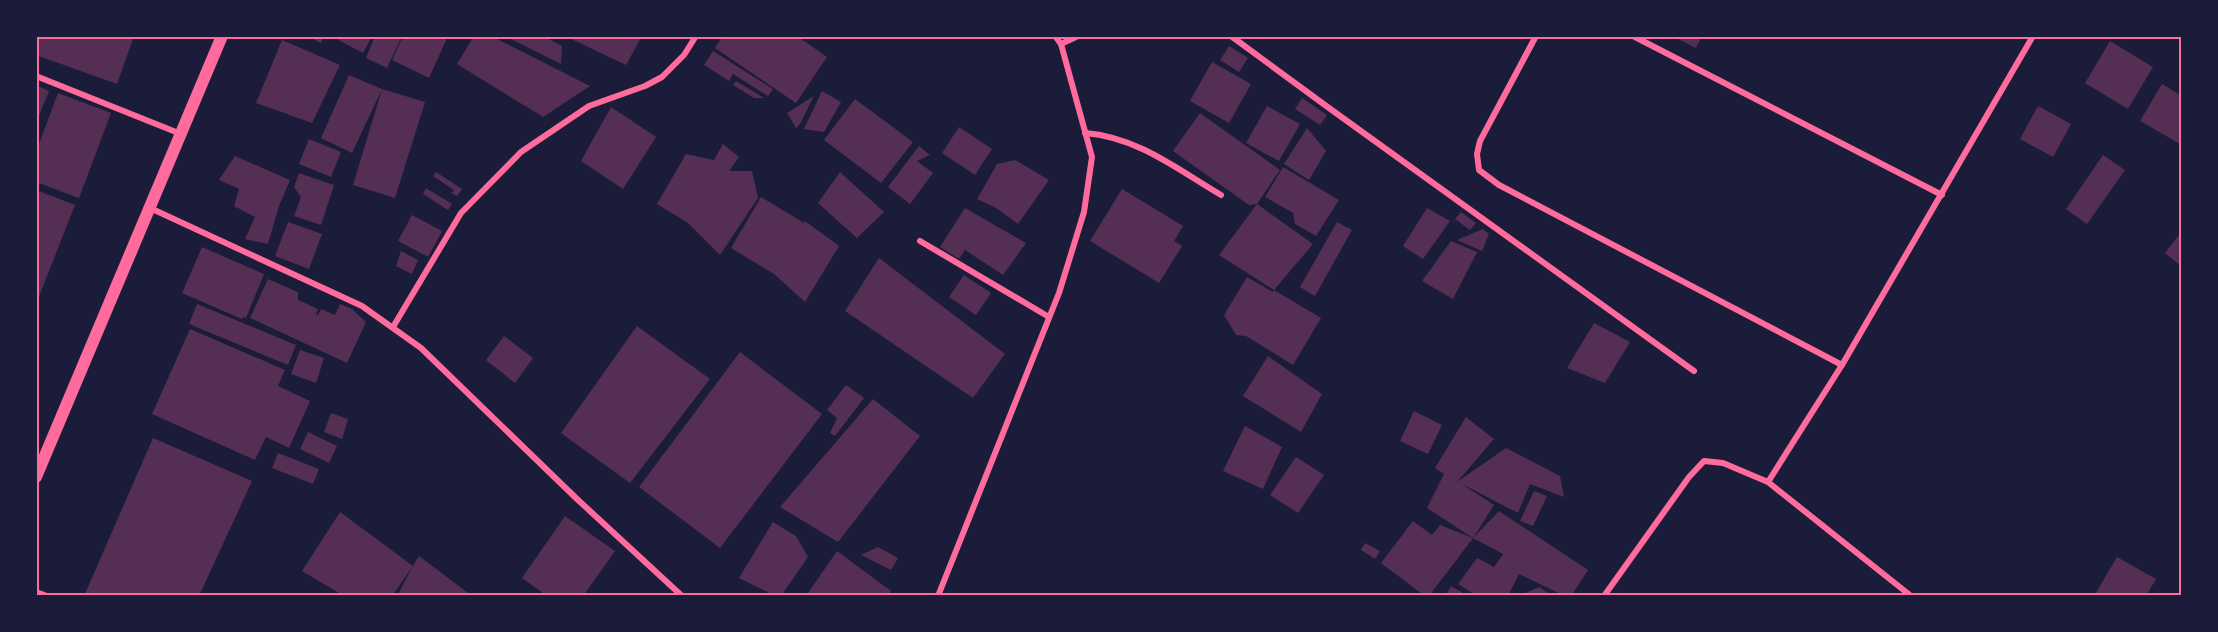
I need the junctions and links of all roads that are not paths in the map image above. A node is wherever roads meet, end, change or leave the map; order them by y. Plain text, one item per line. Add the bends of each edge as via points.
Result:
1 (222, 36) edge
2 (696, 36) edge
3 (1055, 36) edge
4 (1078, 36) edge
5 (1232, 36) edge
6 (1536, 36) edge
7 (1633, 36) edge
8 (2033, 36) edge
9 (1061, 44) junction
10 (36, 76) edge
11 (1085, 133) junction
12 (181, 134) junction
13 (1221, 195) dead end
14 (1942, 195) junction
15 (150, 208) junction
16 (920, 241) dead end
17 (1049, 317) junction
18 (393, 327) junction
19 (1842, 365) junction
20 (1694, 371) dead end
21 (36, 477) edge
22 (1768, 482) junction
23 (36, 592) edge
24 (47, 596) edge
25 (682, 596) edge
26 (938, 596) edge
27 (1604, 596) edge
28 (1911, 596) edge

1 - 12 main road
2 - 18 street via 662,77 589,106 521,152 461,213
3 - 9 street
4 - 9 street
5 - 20 street
6 - 19 street via 1480,141 1479,170 1499,185
7 - 14 street
8 - 14 street
9 - 11 street
10 - 12 street
11 - 13 street via 1104,135 1154,153
11 - 17 street via 1092,157 1084,212
12 - 15 main road
14 - 19 street
15 - 18 street via 362,306
15 - 21 main road
16 - 17 street
17 - 26 street
18 - 25 street via 421,348
19 - 22 street
22 - 27 street via 1723,463 1704,461
22 - 28 street
23 - 24 street

